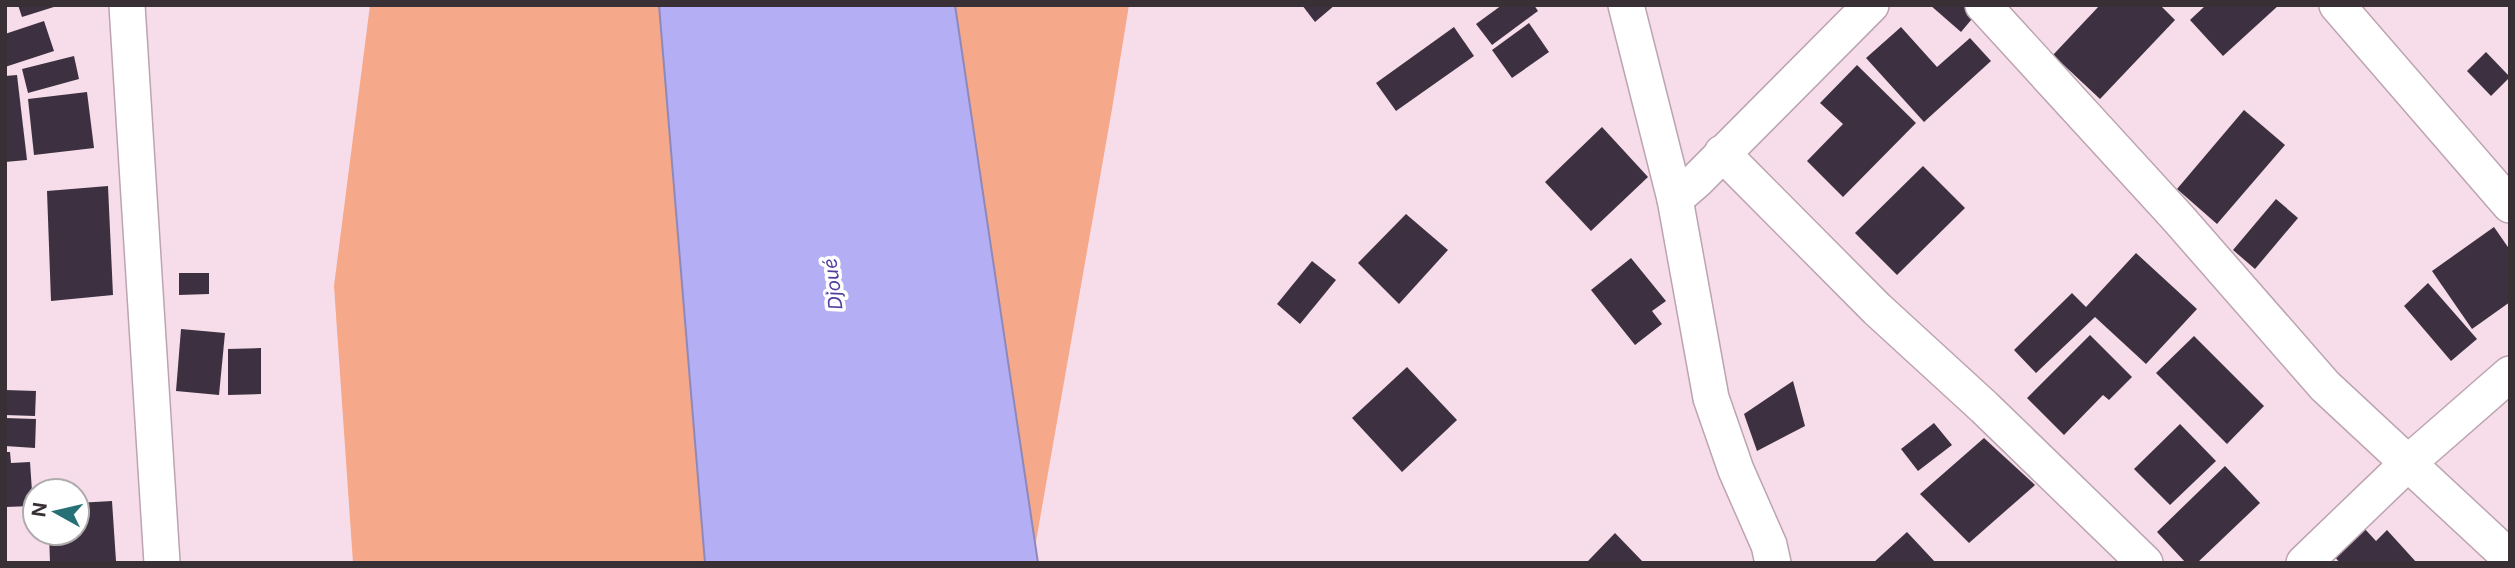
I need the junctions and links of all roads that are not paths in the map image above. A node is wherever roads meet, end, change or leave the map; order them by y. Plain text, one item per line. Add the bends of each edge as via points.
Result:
1 (127, 5) edge
2 (1626, 5) edge
3 (1871, 5) edge
4 (1983, 5) edge
5 (2337, 5) edge
6 (1722, 153) junction
7 (1675, 199) junction
8 (2510, 205) edge
9 (2510, 374) edge
10 (2408, 463) junction
11 (1776, 557) edge
12 (2510, 558) edge
13 (162, 563) edge
14 (2145, 563) edge
15 (2304, 563) edge

1 - 13 street
2 - 7 street
3 - 6 street
4 - 10 street via 2325,386
5 - 8 street
6 - 7 street
6 - 14 street via 1877,309
7 - 11 street via 1711,398 1736,470
9 - 10 street
10 - 12 street
10 - 15 street

